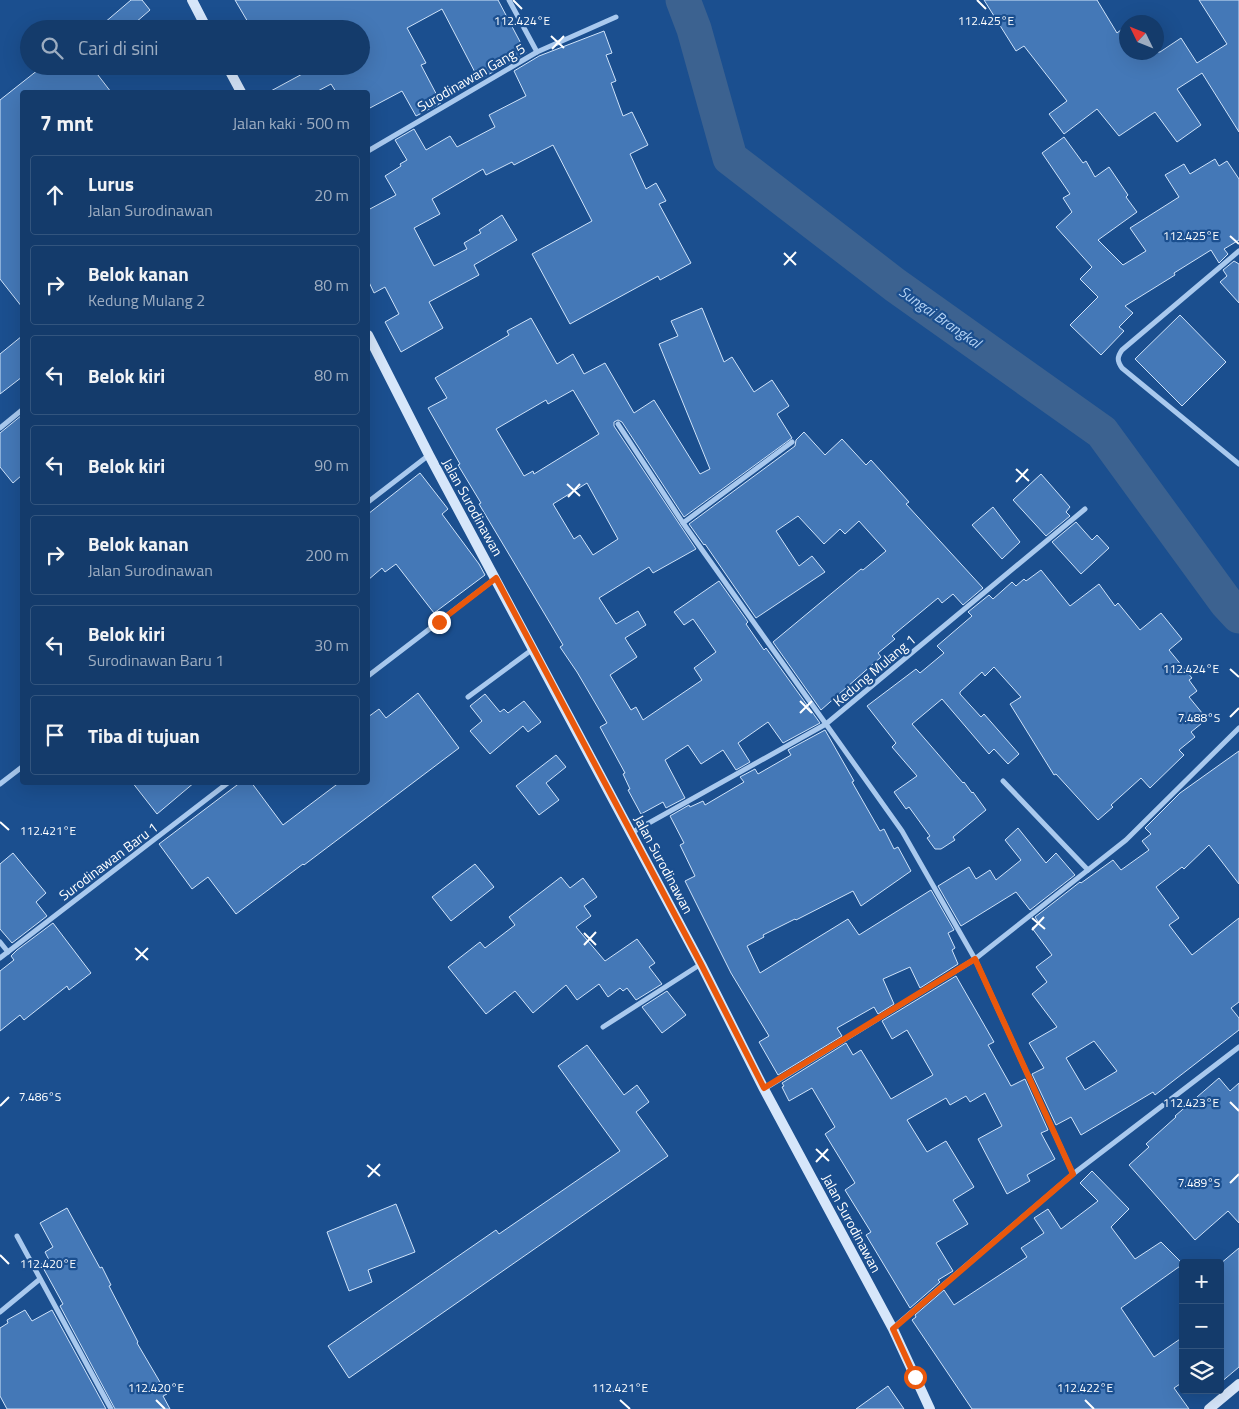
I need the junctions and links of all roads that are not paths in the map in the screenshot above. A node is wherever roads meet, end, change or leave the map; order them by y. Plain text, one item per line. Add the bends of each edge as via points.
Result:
1 (192, 0) edge
2 (508, 0) edge
3 (616, 17) dead end
4 (202, 20) edge
5 (537, 52) junction
6 (232, 75) edge
7 (240, 90) edge
8 (370, 150) edge
9 (1239, 251) edge
10 (370, 339) edge
11 (20, 412) edge
12 (618, 424) dead end
13 (0, 428) edge
14 (792, 442) dead end
15 (429, 454) junction
16 (1239, 464) edge
17 (370, 500) edge
18 (1085, 510) dead end
19 (683, 523) junction
20 (496, 578) junction
21 (533, 649) junction
22 (370, 674) edge
23 (468, 697) dead end
24 (826, 724) junction
25 (1239, 728) edge
26 (20, 769) edge
27 (1003, 781) dead end
28 (0, 784) edge
29 (225, 785) edge
30 (631, 832) junction
31 (1088, 870) junction
32 (0, 942) edge
33 (8, 952) junction
34 (0, 958) edge
35 (975, 959) junction
36 (701, 964) junction
37 (603, 1027) dead end
38 (1239, 1047) edge
39 (764, 1088) junction
40 (1073, 1174) junction
41 (17, 1236) dead end
42 (40, 1279) junction
43 (0, 1312) edge
44 (893, 1329) junction
45 (1239, 1384) edge
46 (111, 1409) edge
47 (930, 1409) edge
48 (1209, 1409) edge

1 - 4 main road
2 - 5 street
3 - 5 street, Surodinawan Gang 5
5 - 8 street, Surodinawan Gang 5
6 - 7 main road
9 - 16 street via 1118,355 1122,368
10 - 15 main road, Jalan Surodinawan
11 - 13 street
12 - 19 street
14 - 19 street
15 - 17 street
15 - 20 main road, Jalan Surodinawan
18 - 24 street, Kedung Mulang 1
19 - 24 street
20 - 21 main road, Jalan Surodinawan
20 - 22 street
21 - 23 street
21 - 30 main road, Jalan Surodinawan
24 - 30 street, Kedung Mulang 1
24 - 35 street via 902,830
25 - 31 street via 1126,840
26 - 28 street
27 - 31 street
29 - 33 street, Surodinawan Baru 1
30 - 36 main road, Jalan Surodinawan
31 - 35 street
32 - 33 street
33 - 34 street, Surodinawan Baru 1
35 - 39 street
35 - 40 street
36 - 37 street
36 - 39 main road, Jalan Surodinawan
38 - 40 street
39 - 44 main road, Jalan Surodinawan
40 - 44 street
41 - 42 street
42 - 43 street
42 - 46 street
44 - 47 main road, Jalan Surodinawan
45 - 48 main road

